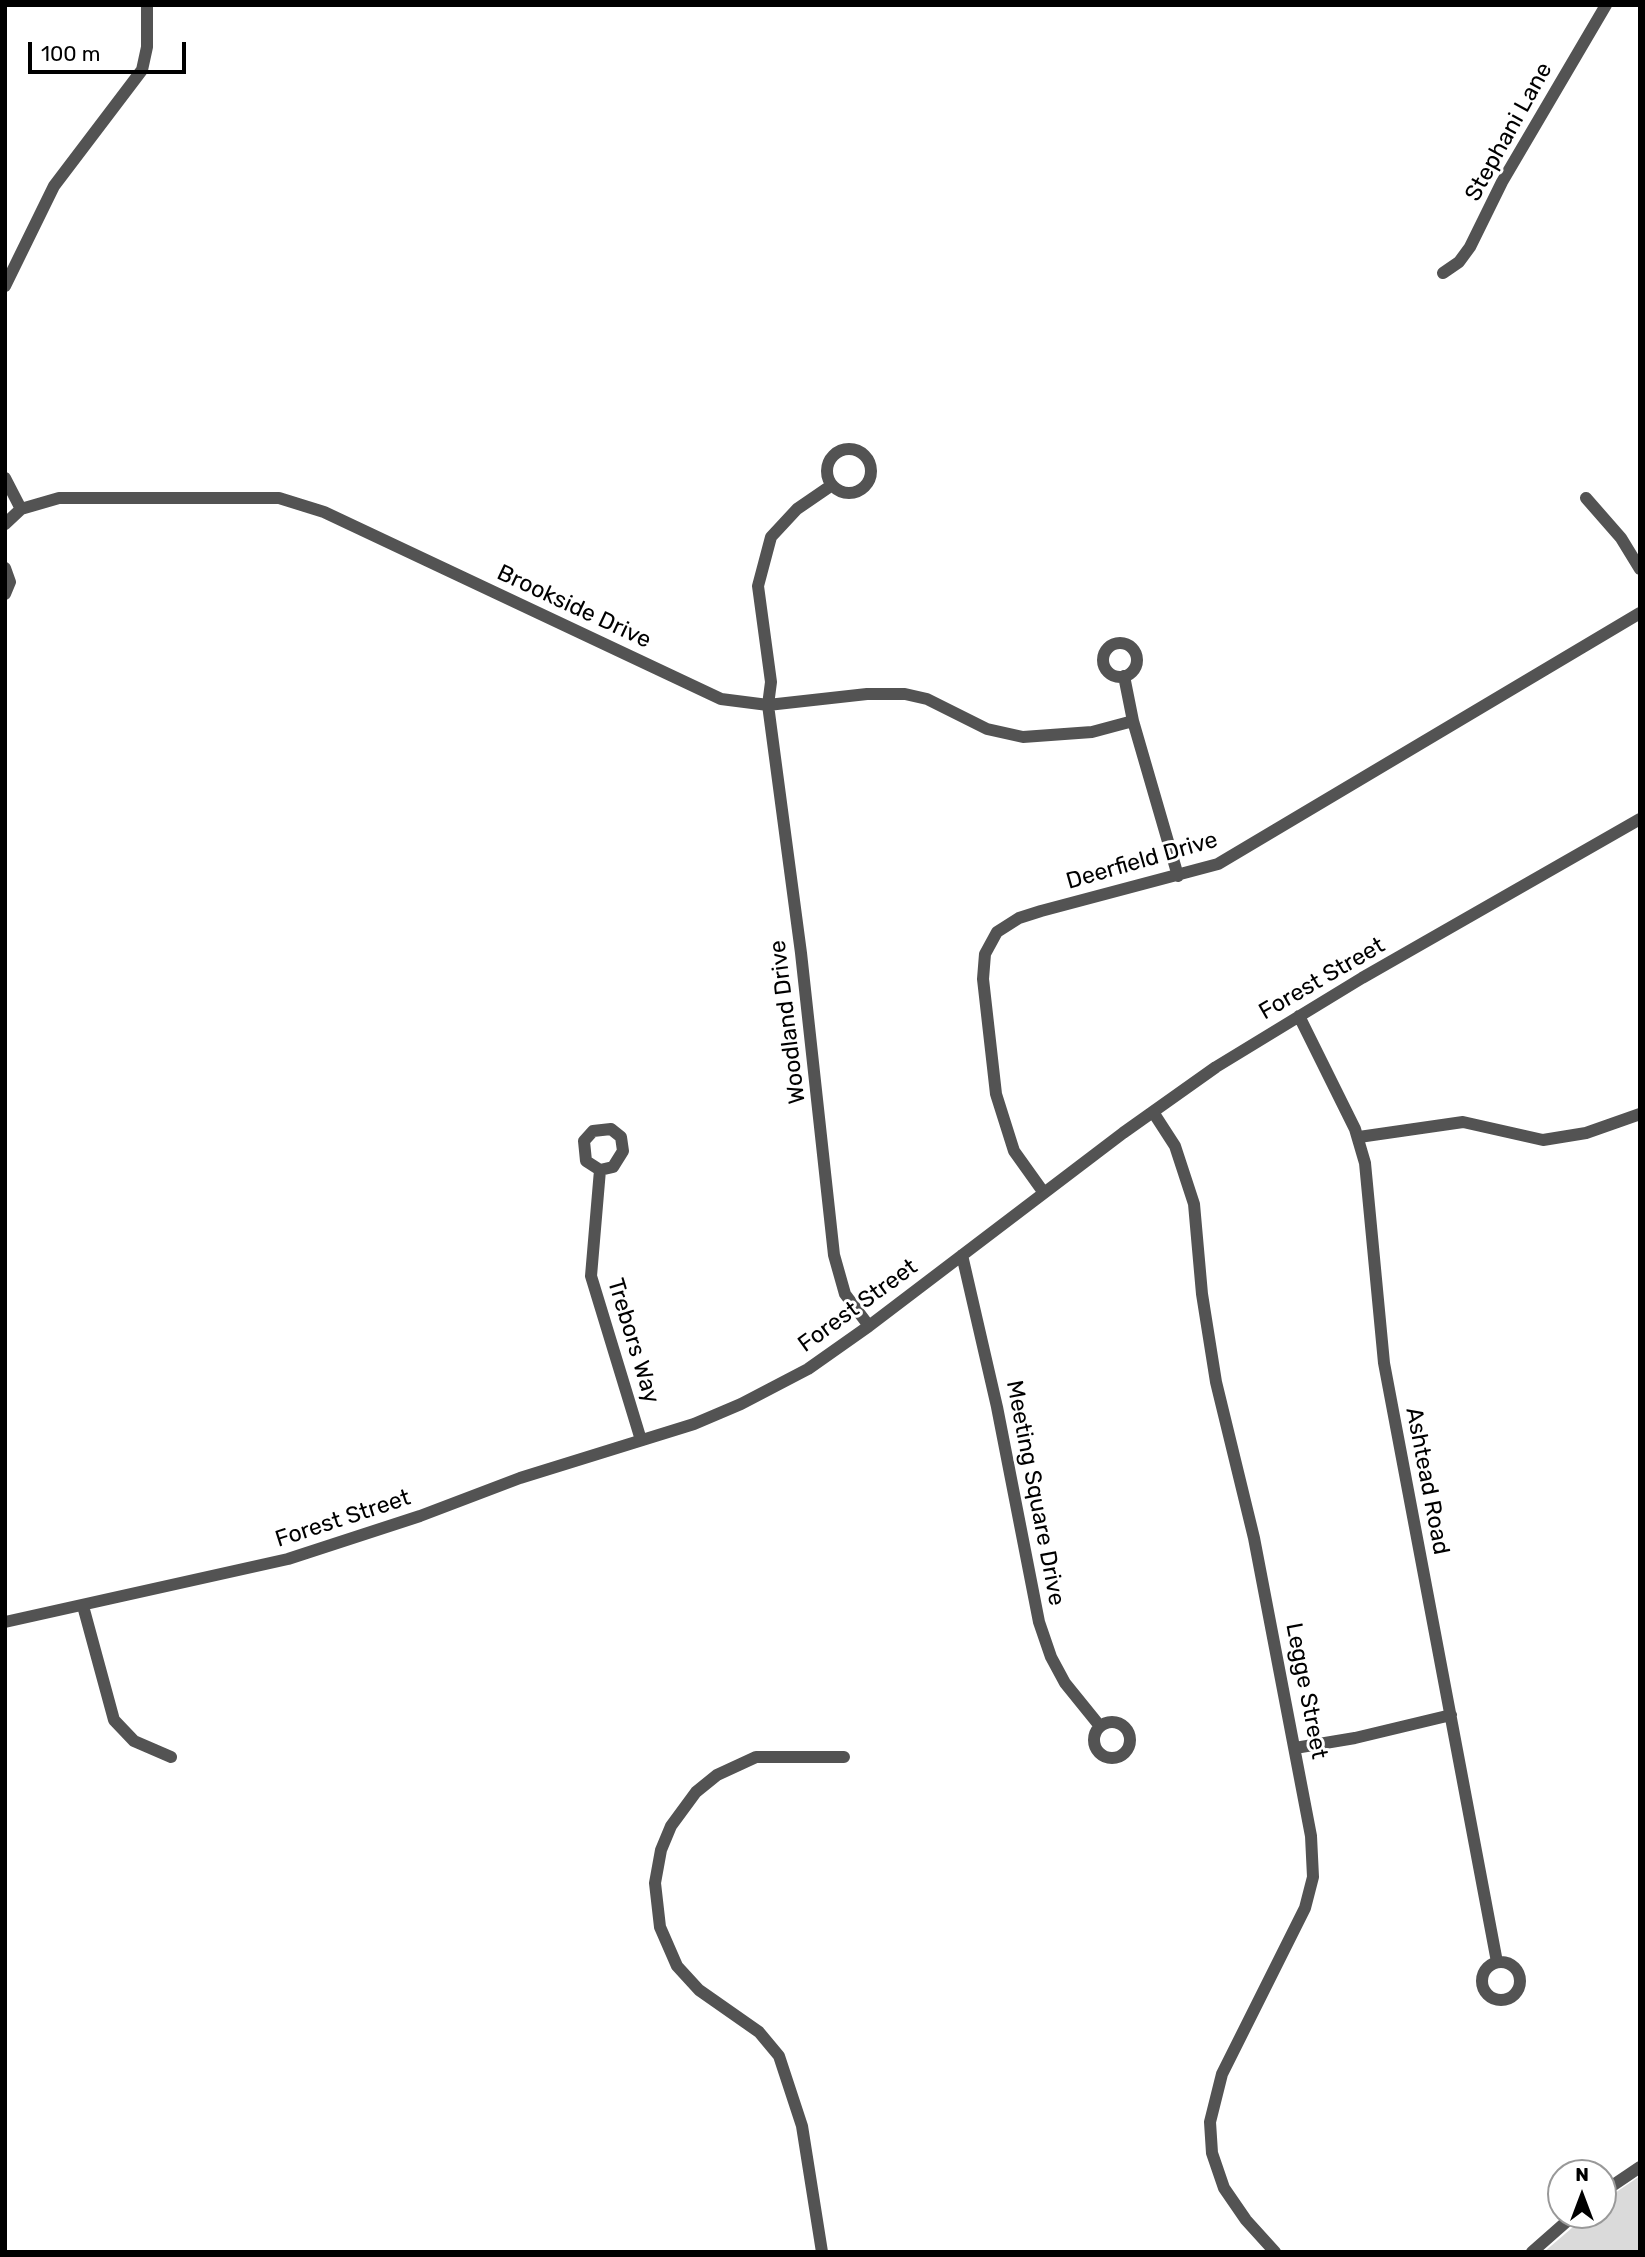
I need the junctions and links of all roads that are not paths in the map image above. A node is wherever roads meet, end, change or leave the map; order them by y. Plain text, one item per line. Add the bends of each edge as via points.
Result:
1 (147, 5) edge
2 (1606, 5) edge
3 (1443, 273) dead end
4 (5, 286) edge
5 (5, 478) edge
6 (832, 485) dead end
7 (1586, 498) dead end
8 (21, 509) junction
9 (5, 524) edge
10 (5, 568) edge
11 (1640, 569) edge
12 (5, 594) edge
13 (1640, 613) edge
14 (1124, 676) dead end
15 (768, 705) junction
16 (1133, 721) junction
17 (1640, 819) edge
18 (1178, 876) junction
19 (1299, 1016) junction
20 (1153, 1112) junction
21 (1640, 1114) edge
22 (1359, 1137) junction
23 (600, 1170) dead end
24 (1044, 1193) junction
25 (962, 1255) junction
26 (869, 1326) junction
27 (641, 1440) junction
28 (83, 1606) junction
29 (5, 1622) edge
30 (1451, 1715) junction
31 (1099, 1726) dead end
32 (1295, 1748) junction
33 (171, 1757) dead end
34 (844, 1758) dead end
35 (1497, 1962) dead end
36 (1640, 2168) edge
37 (1617, 2183) edge
38 (1558, 2229) edge
39 (821, 2252) edge
40 (1275, 2252) edge
41 (1532, 2252) edge

1 - 4 street via 142,70 50,192
2 - 3 street, Stephani Lane via 1502,182 1470,247
5 - 8 street
6 - 15 street, Woodland Drive via 797,509 771,537 763,557 758,586 771,682
7 - 11 street via 1621,538
8 - 9 street, Brookside Drive
8 - 15 street, Brookside Drive via 73,496 266,497 301,503 712,697
10 - 12 street via 10,582
13 - 18 street, Deerfield Drive via 1240,853 1207,869
14 - 16 street
15 - 16 street, Brookside Drive via 905,694 927,699 988,729 1023,737 1078,734
15 - 26 street, Woodland Drive via 834,1255 845,1294
16 - 18 street
17 - 19 street, Forest Street
18 - 24 street, Deerfield Drive via 1020,918 1003,927 988,945 983,979 999,1110 1014,1150
19 - 20 street, Forest Street
19 - 22 street, Ashtead Road
20 - 24 street, Forest Street
20 - 32 street, Legge Street via 1175,1146 1194,1204 1216,1382 1254,1538
21 - 22 street via 1586,1133 1543,1140 1462,1122
22 - 30 street, Ashtead Road via 1384,1363
23 - 27 street, Trebors Way via 592,1282
24 - 25 street, Forest Street
25 - 26 street, Forest Street
25 - 31 street, Meeting Square Drive via 1000,1418 1038,1622 1065,1683
26 - 27 street, Forest Street via 779,1385 706,1419
27 - 28 street, Forest Street via 288,1559
28 - 29 street, Forest Street
28 - 33 street via 114,1720 134,1741
30 - 32 street
30 - 35 street, Ashtead Road
32 - 40 street, Legge Street via 1311,1836 1311,1887 1301,1919 1222,2074 1209,2122 1212,2153 1224,2188
34 - 39 street via 756,1757 717,1774 671,1826 655,1883 660,1927 677,1966 699,1990 759,2032 779,2056 802,2126
36 - 37 street
38 - 41 street

